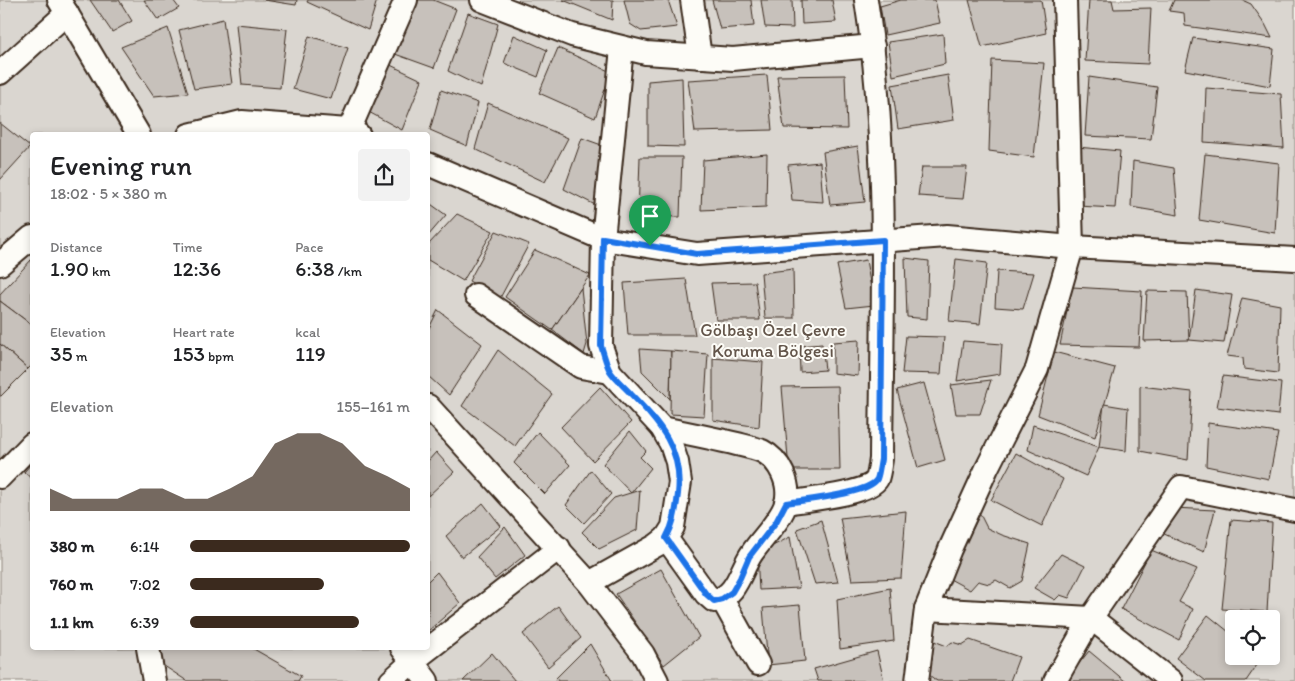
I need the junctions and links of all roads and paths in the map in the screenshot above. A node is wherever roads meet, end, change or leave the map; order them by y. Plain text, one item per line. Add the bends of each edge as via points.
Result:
1 (406, 0) edge
2 (482, 0) edge
3 (692, 0) edge
4 (866, 0) edge
5 (1064, 0) edge
6 (63, 6) edge
7 (874, 46) junction
8 (622, 48) junction
9 (700, 57) junction
10 (0, 73) edge
11 (137, 132) edge
12 (201, 132) edge
13 (341, 132) edge
14 (351, 132) edge
15 (430, 165) edge
16 (603, 238) junction
17 (30, 239) edge
18 (883, 240) junction
19 (1072, 247) junction
20 (1295, 259) edge
21 (0, 264) edge
22 (476, 295) dead end
23 (610, 372) junction
24 (430, 408) edge
25 (662, 428) junction
26 (30, 446) edge
27 (0, 477) edge
28 (786, 503) junction
29 (1295, 510) edge
30 (666, 538) junction
31 (559, 548) junction
32 (589, 583) junction
33 (722, 599) junction
34 (926, 609) junction
35 (1091, 618) junction
36 (430, 639) edge
37 (148, 650) edge
38 (408, 654) edge
39 (758, 664) dead end
40 (154, 681) edge
41 (391, 681) edge
42 (427, 681) edge
43 (657, 681) edge
44 (917, 681) edge
45 (1055, 681) edge
46 (1172, 681) edge

1 - 14 street
2 - 8 street via 572,35
3 - 9 street
4 - 7 street
5 - 19 street
6 - 10 street
6 - 11 street
7 - 9 street via 733,59
7 - 18 street
8 - 9 street
8 - 16 street
12 - 13 street via 242,122
15 - 16 street
16 - 18 street via 697,254
16 - 23 street via 601,346
17 - 21 street
18 - 19 street via 947,236
18 - 28 street via 881,459 877,479 870,487 858,491
19 - 20 street
19 - 34 street via 1037,369 987,468
22 - 23 street via 581,368
23 - 25 street
24 - 31 street
25 - 28 street via 763,451 785,477
25 - 30 street via 672,444 680,482 672,526
26 - 27 street
28 - 33 street via 749,557 732,592
29 - 35 street via 1181,487
30 - 32 street
30 - 33 street via 706,594 714,601
31 - 32 street
31 - 36 street
32 - 43 street via 642,654
33 - 39 street
34 - 35 street
34 - 44 street
35 - 45 street
35 - 46 street
37 - 40 street
38 - 41 street
38 - 42 street

